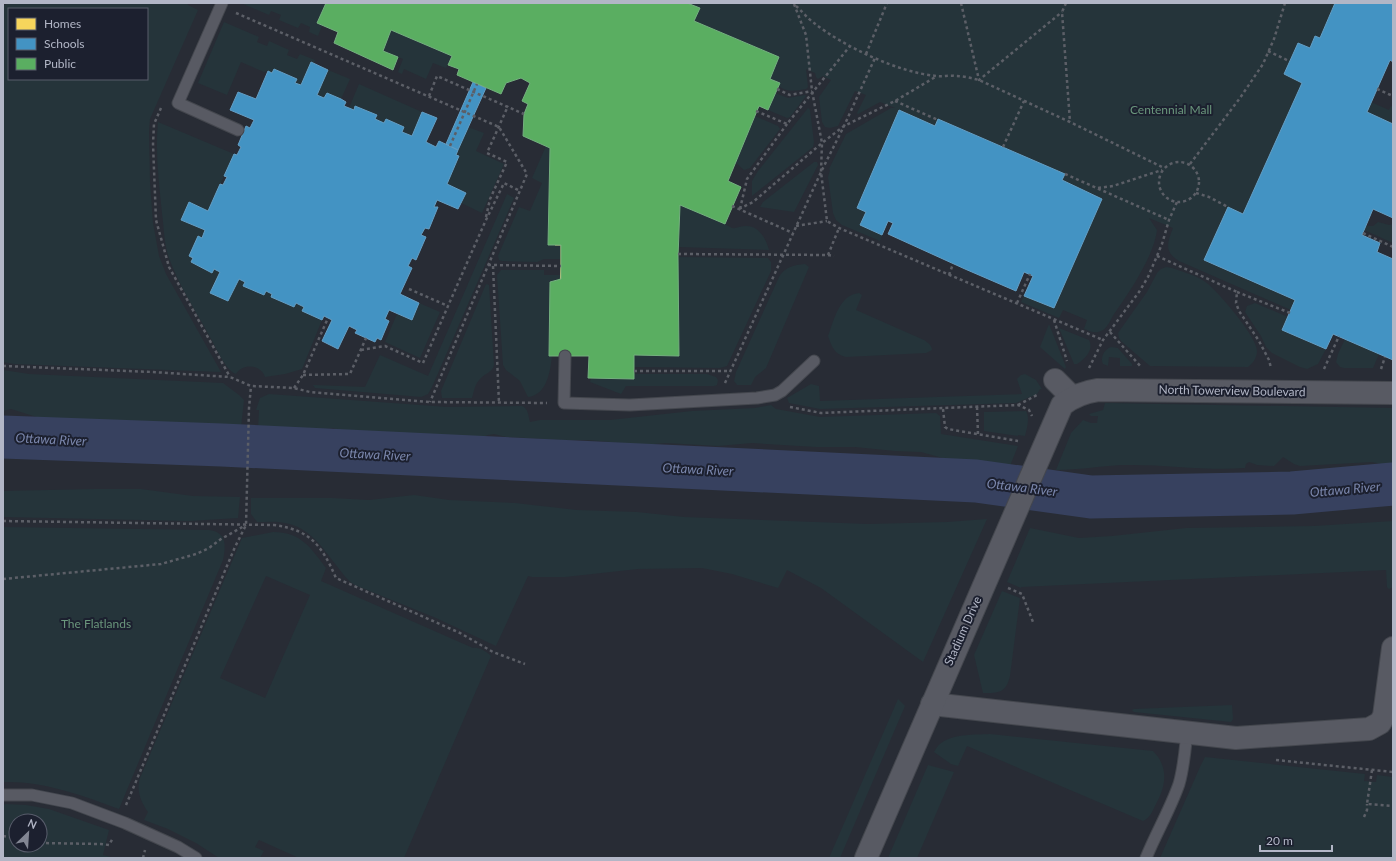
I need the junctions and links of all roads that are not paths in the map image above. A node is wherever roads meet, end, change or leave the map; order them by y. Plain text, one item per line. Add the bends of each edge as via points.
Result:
1 (222, 3) edge
2 (238, 130) dead end
3 (565, 356) dead end
4 (814, 361) dead end
5 (1062, 374) road end
6 (1393, 393) edge
7 (1067, 401) junction
8 (1393, 648) edge
9 (932, 704) junction
10 (1187, 732) junction
11 (3, 795) edge
12 (196, 858) edge
13 (866, 858) edge
14 (1146, 858) edge

1 - 2 lane via 178,103
3 - 4 lane via 564,403 630,405 775,395
5 - 7 street
6 - 7 street, North Towerview Boulevard via 1098,390 1085,392
7 - 9 street, Stadium Drive via 1049,434
8 - 10 street via 1384,716 1373,728 1236,738
9 - 10 street
9 - 13 street, Stadium Drive
10 - 14 lane via 1179,784
11 - 12 lane via 32,795 60,800 126,823

